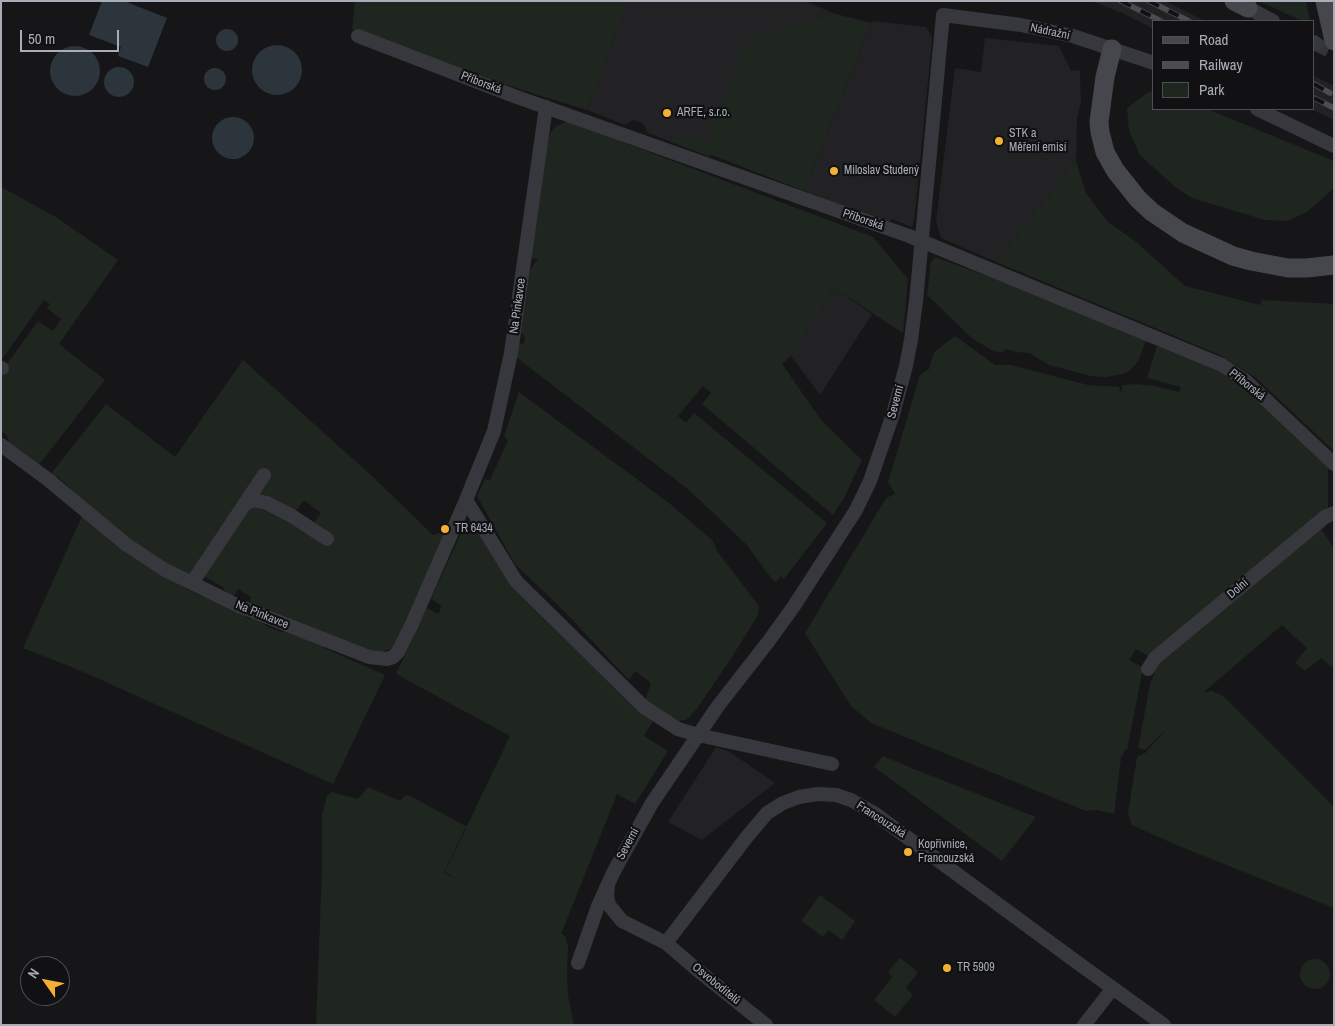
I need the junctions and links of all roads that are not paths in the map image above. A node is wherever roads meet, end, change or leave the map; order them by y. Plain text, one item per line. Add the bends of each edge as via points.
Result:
1 (1324, 1) edge
2 (1241, 5) edge
3 (943, 15) joint
4 (1271, 20) edge
5 (358, 36) dead end
6 (1326, 41) edge
7 (1112, 49) junction
8 (1152, 62) edge
9 (546, 107) junction
10 (1260, 110) edge
11 (1334, 146) edge
12 (921, 242) junction
13 (1332, 265) edge
14 (1, 445) edge
15 (1334, 464) edge
16 (264, 475) dead end
17 (466, 500) junction
18 (244, 504) junction
19 (1334, 513) edge
20 (327, 539) dead end
21 (192, 583) junction
22 (1148, 669) dead end
23 (698, 735) junction
24 (832, 764) dead end
25 (608, 886) junction
26 (666, 943) junction
27 (578, 963) dead end
28 (1114, 988) junction
29 (766, 1025) edge
30 (1084, 1025) edge
31 (1164, 1025) edge

1 - 6 main road
2 - 4 street
3 - 7 street, Nádražní via 1029,27 1073,36
3 - 12 street, Severní
5 - 9 street, Příborská
7 - 8 street, Nádražní
7 - 13 main road via 1105,77 1100,132 1114,170 1138,199 1182,233 1233,256 1288,268
9 - 12 street, Příborská
9 - 17 street, Na Pinkavce via 506,380 494,431
10 - 11 street
12 - 15 street, Příborská via 1222,365 1245,380
12 - 23 street, Severní via 916,304 904,374 889,429 868,484 856,510 794,606
14 - 21 street, Na Pinkavce via 127,545
16 - 18 street
17 - 21 street, Na Pinkavce via 412,624 398,652 387,659 369,657 268,618
17 - 23 street via 516,581 644,708 678,728
18 - 20 street via 252,500 267,503
18 - 21 street
19 - 22 street, Dolní via 1325,517 1155,658
23 - 24 street
23 - 25 street, Severní via 652,803
25 - 26 street via 609,905 616,915
25 - 27 street, Severní
26 - 28 street, Francouzská via 767,813 799,797 829,794 850,800 874,813
26 - 29 street, Osvoboditelů
28 - 30 street
28 - 31 street, Francouzská

